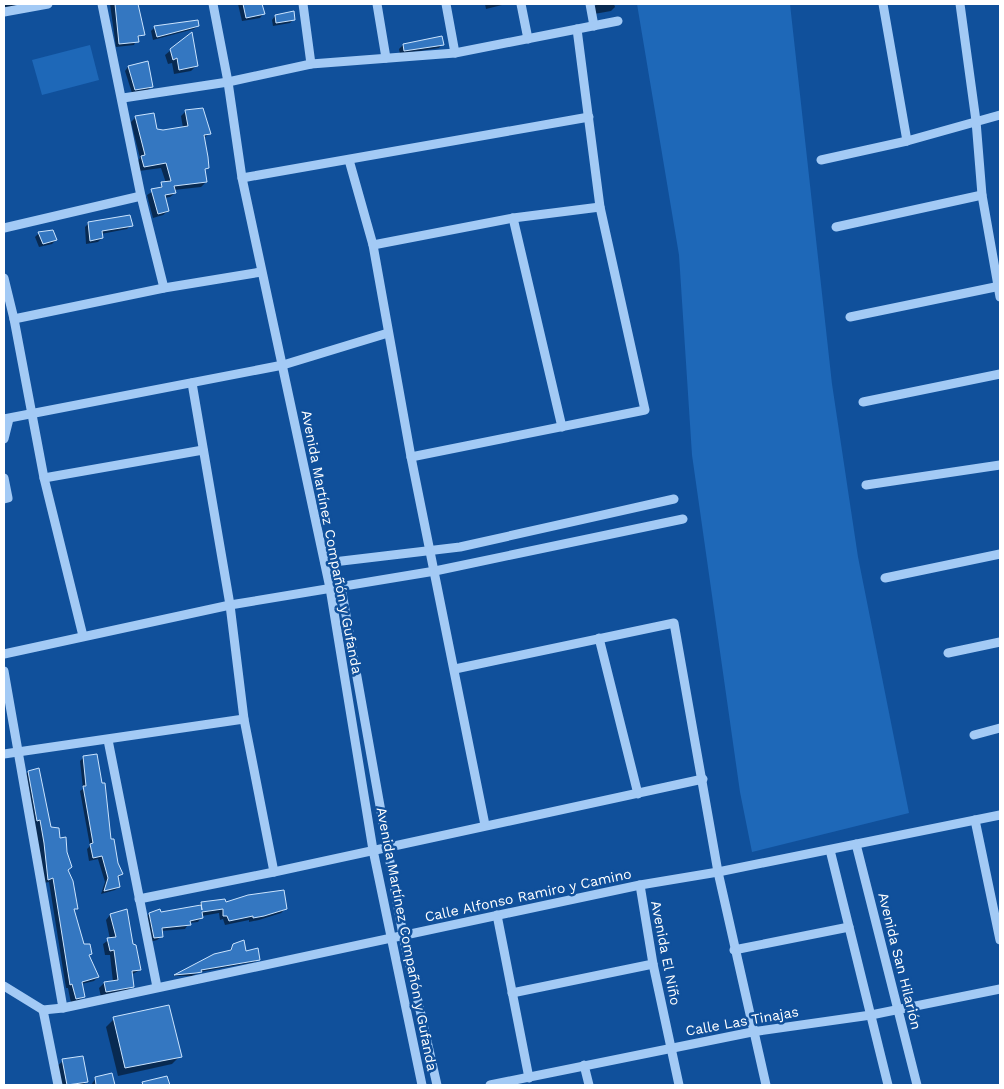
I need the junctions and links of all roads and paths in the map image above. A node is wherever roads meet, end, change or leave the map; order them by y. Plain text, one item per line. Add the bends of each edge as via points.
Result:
1 (48, 4) edge
2 (102, 4) edge
3 (213, 4) edge
4 (303, 4) edge
5 (377, 4) edge
6 (446, 4) edge
7 (521, 4) edge
8 (590, 4) edge
9 (883, 4) edge
10 (960, 4) edge
11 (4, 12) edge
12 (618, 21) dead end
13 (594, 26) junction
14 (577, 29) junction
15 (528, 39) junction
16 (455, 53) junction
17 (386, 58) junction
18 (311, 64) junction
19 (228, 82) junction
20 (122, 98) junction
21 (1000, 115) edge
22 (589, 117) junction
23 (976, 121) junction
24 (907, 141) junction
25 (349, 160) junction
26 (821, 160) dead end
27 (242, 178) junction
28 (982, 195) junction
29 (141, 196) junction
30 (600, 207) junction
31 (512, 218) junction
32 (836, 227) dead end
33 (4, 228) edge
34 (373, 245) junction
35 (261, 272) junction
36 (4, 278) edge
37 (999, 287) edge
38 (164, 288) junction
39 (1000, 297) edge
40 (850, 317) dead end
41 (14, 319) junction
42 (388, 333) junction
43 (283, 365) junction
44 (1000, 374) edge
45 (192, 384) junction
46 (862, 402) dead end
47 (32, 415) junction
48 (6, 419) edge
49 (562, 427) junction
50 (4, 439) edge
51 (203, 450) junction
52 (411, 457) junction
53 (1000, 465) edge
54 (4, 478) edge
55 (44, 478) junction
56 (866, 485) dead end
57 (674, 499) dead end
58 (4, 500) edge
59 (683, 519) dead end
60 (431, 551) junction
61 (1000, 554) edge
62 (325, 563) junction
63 (435, 571) junction
64 (885, 578) dead end
65 (342, 586) junction
66 (330, 588) junction
67 (230, 605) junction
68 (83, 636) junction
69 (599, 638) junction
70 (1000, 642) edge
71 (948, 653) dead end
72 (4, 654) edge
73 (455, 669) junction
74 (4, 672) edge
75 (244, 719) junction
76 (1000, 728) edge
77 (974, 734) dead end
78 (108, 740) junction
79 (18, 751) junction
80 (4, 754) edge
81 (703, 779) junction
82 (638, 794) junction
83 (1000, 815) edge
84 (975, 820) junction
85 (485, 825) junction
86 (856, 844) junction
87 (387, 847) junction
88 (373, 850) junction
89 (830, 850) junction
90 (274, 872) junction
91 (718, 872) junction
92 (640, 886) junction
93 (139, 899) junction
94 (497, 915) junction
95 (849, 927) junction
96 (403, 935) junction
97 (392, 937) junction
98 (1000, 940) edge
99 (734, 950) junction
100 (653, 964) junction
101 (4, 986) edge
102 (156, 987) junction
103 (1000, 989) edge
104 (512, 993) junction
105 (63, 1008) junction
106 (898, 1009) junction
107 (43, 1010) junction
108 (871, 1014) junction
109 (752, 1032) junction
110 (671, 1047) junction
111 (584, 1065) junction
112 (529, 1078) junction
113 (58, 1085) edge
114 (422, 1085) edge
115 (437, 1085) edge
116 (490, 1085) edge
117 (589, 1085) edge
118 (679, 1085) edge
119 (766, 1085) edge
120 (888, 1085) edge
121 (917, 1085) edge

1 - 11 street
2 - 20 street
3 - 19 street, Avenida Martínez Compañón y Gufanda
4 - 18 street
5 - 17 street
6 - 16 street
7 - 15 street
8 - 13 street
9 - 24 street
10 - 23 street
12 - 13 street
13 - 14 street
14 - 15 street
14 - 22 street
15 - 16 street
16 - 17 street
17 - 18 street
18 - 19 street
19 - 20 street
19 - 27 street, Avenida Martínez Compañón y Gufanda
20 - 29 street
21 - 23 street
22 - 25 street
22 - 30 street
23 - 24 street
23 - 28 street
24 - 26 street
25 - 27 street
25 - 34 street
27 - 35 street, Avenida Martínez Compañón y Gufanda
28 - 32 street
28 - 37 street
29 - 33 street
29 - 38 street
30 - 31 street
30 - 49 street via 645,410
31 - 34 street
31 - 49 street
34 - 42 street
35 - 38 street
35 - 43 street, Avenida Martínez Compañón y Gufanda
36 - 41 street
37 - 39 street
37 - 40 street
38 - 41 street
41 - 47 street
42 - 43 street
42 - 52 street
43 - 45 street
43 - 62 street, Avenida Martínez Compañón y Gufanda
44 - 46 street
45 - 47 street
45 - 51 street
47 - 48 street
47 - 55 street
48 - 50 street
49 - 52 street
51 - 55 street
51 - 67 street
52 - 60 street
53 - 56 street
54 - 58 street via 8,498
55 - 68 street
57 - 60 street
59 - 63 street
60 - 62 street
60 - 63 street
61 - 64 street
62 - 66 street, Avenida Martínez Compañón y Gufanda
63 - 65 street
63 - 73 street
65 - 66 street
65 - 87 street, Avenida Martínez Compañón y Gufanda
66 - 67 street
66 - 88 street, Avenida Martínez Compañón y Gufanda
67 - 68 street
67 - 75 street
68 - 72 street
69 - 73 street
69 - 81 street via 674,623
69 - 82 street
70 - 71 street
73 - 85 street
74 - 79 street
75 - 78 street
75 - 90 street
76 - 77 street
78 - 79 street
78 - 93 street
79 - 80 street
79 - 105 street
81 - 82 street
81 - 91 street
82 - 85 street
83 - 84 street, Calle Alfonso Ramiro y Camino
84 - 86 street, Calle Alfonso Ramiro y Camino
84 - 98 street
85 - 87 street
86 - 89 street, Calle Alfonso Ramiro y Camino
86 - 106 street, Avenida San Hilarión
87 - 88 street
87 - 96 street, Avenida Martínez Compañón y Gufanda
88 - 90 street
88 - 97 street, Avenida Martínez Compañón y Gufanda
89 - 91 street, Calle Alfonso Ramiro y Camino
89 - 95 street
90 - 93 street
91 - 92 street, Calle Alfonso Ramiro y Camino
91 - 99 street
92 - 94 street, Calle Alfonso Ramiro y Camino
92 - 100 street, Avenida El Niño
93 - 102 street
94 - 96 street, Calle Alfonso Ramiro y Camino
94 - 104 street
95 - 99 street
95 - 108 street
96 - 97 street, Calle Alfonso Ramiro y Camino
96 - 115 street, Avenida Martínez Compañón y Gufanda
97 - 102 street, Calle Alfonso Ramiro y Camino
97 - 114 street, Avenida Martínez Compañón y Gufanda
99 - 109 street
100 - 104 street
100 - 110 street, Avenida El Niño
101 - 107 street
102 - 105 street, Calle Alfonso Ramiro y Camino
103 - 106 street, Calle Las Tinajas
104 - 112 street
105 - 107 street, Calle Alfonso Ramiro y Camino
106 - 108 street, Calle Las Tinajas
106 - 121 street, Avenida San Hilarión
107 - 113 street
108 - 109 street, Calle Las Tinajas
108 - 120 street
109 - 110 street, Calle Las Tinajas
109 - 119 street
110 - 111 street, Calle Las Tinajas
110 - 118 street, Avenida El Niño
111 - 112 street, Calle Las Tinajas
111 - 117 street
112 - 116 street, Calle Las Tinajas

